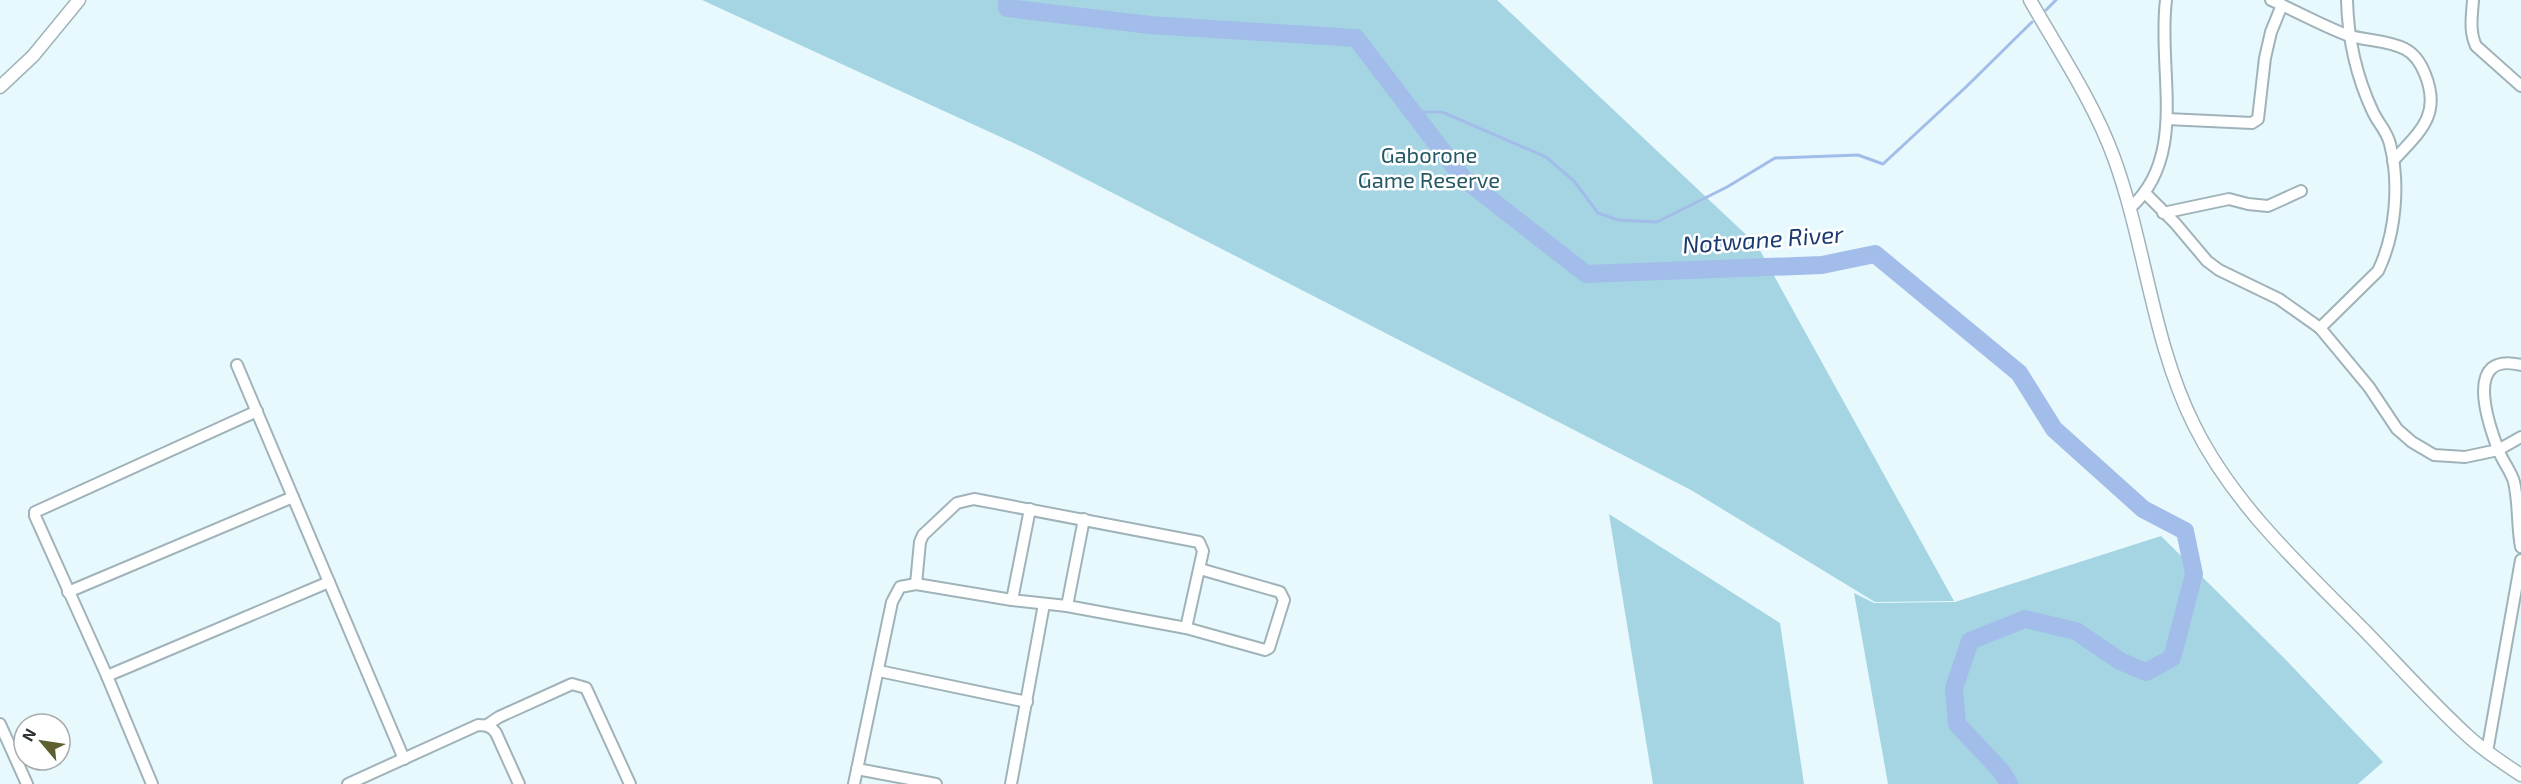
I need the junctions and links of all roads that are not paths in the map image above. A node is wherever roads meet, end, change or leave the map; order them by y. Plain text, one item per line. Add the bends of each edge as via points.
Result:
1 (79, 0) edge
2 (2030, 0) edge
3 (2166, 0) edge
4 (2271, 0) edge
5 (2347, 0) edge
6 (2473, 0) edge
7 (2282, 5) junction
8 (2349, 35) junction
9 (2521, 86) edge
10 (0, 87) edge
11 (2166, 119) junction
12 (2393, 161) junction
13 (2301, 191) dead end
14 (2146, 194) junction
15 (2130, 208) junction
16 (2163, 213) junction
17 (2320, 328) junction
18 (237, 365) dead end
19 (2521, 365) edge
20 (256, 411) junction
21 (2521, 437) edge
22 (2498, 450) junction
23 (292, 497) junction
24 (1030, 509) junction
25 (1084, 519) junction
26 (2521, 547) edge
27 (2521, 560) edge
28 (1200, 569) junction
29 (329, 582) junction
30 (916, 584) junction
31 (68, 592) junction
32 (1012, 600) junction
33 (1044, 604) junction
34 (1066, 606) junction
35 (1186, 628) junction
36 (879, 671) junction
37 (107, 676) junction
38 (1027, 702) junction
39 (0, 724) edge
40 (487, 725) junction
41 (2487, 752) junction
42 (404, 759) junction
43 (857, 769) junction
44 (2521, 775) edge
45 (27, 784) edge
46 (152, 784) edge
47 (348, 784) edge
48 (519, 784) edge
49 (630, 784) edge
50 (854, 784) edge
51 (936, 784) edge
52 (1011, 784) edge

1 - 10 street via 33,56
2 - 15 street via 2100,124
3 - 11 street
4 - 7 street
5 - 8 street
6 - 9 street via 2471,24 2476,46
7 - 8 street
7 - 11 street via 2265,58 2258,119 2252,123
8 - 12 street via 2361,85 2387,133
8 - 12 street via 2407,50 2423,68 2431,88 2427,123
11 - 14 street via 2162,157
12 - 17 street via 2395,206 2383,260 2378,270
13 - 16 street via 2268,206 2229,198
14 - 15 street
14 - 16 street
15 - 41 street via 2172,370 2194,424 2224,476 2293,557
16 - 17 street via 2219,270 2279,299
17 - 22 street via 2369,387 2397,429 2412,442 2441,456 2464,457
18 - 20 street
19 - 22 street via 2507,362 2494,366 2484,380 2483,397
20 - 23 street
20 - 31 street via 35,512
21 - 22 street
22 - 26 street via 2513,479
23 - 29 street
23 - 31 street
24 - 25 street
24 - 30 street via 974,498 957,503 928,529 920,542
24 - 32 street
25 - 28 street via 1199,542 1203,551
25 - 34 street
27 - 41 street
28 - 35 street
28 - 35 street via 1278,590 1284,600 1268,650
29 - 37 street
29 - 42 street
30 - 32 street
30 - 36 street via 900,587 895,593
31 - 37 street
32 - 33 street
33 - 34 street
33 - 38 street
34 - 35 street
36 - 38 street
36 - 43 street
37 - 46 street
38 - 52 street
39 - 45 street
40 - 42 street via 478,725
40 - 48 street via 496,733
40 - 49 street via 579,684 586,688
41 - 44 street
42 - 47 street
43 - 50 street
43 - 51 street

